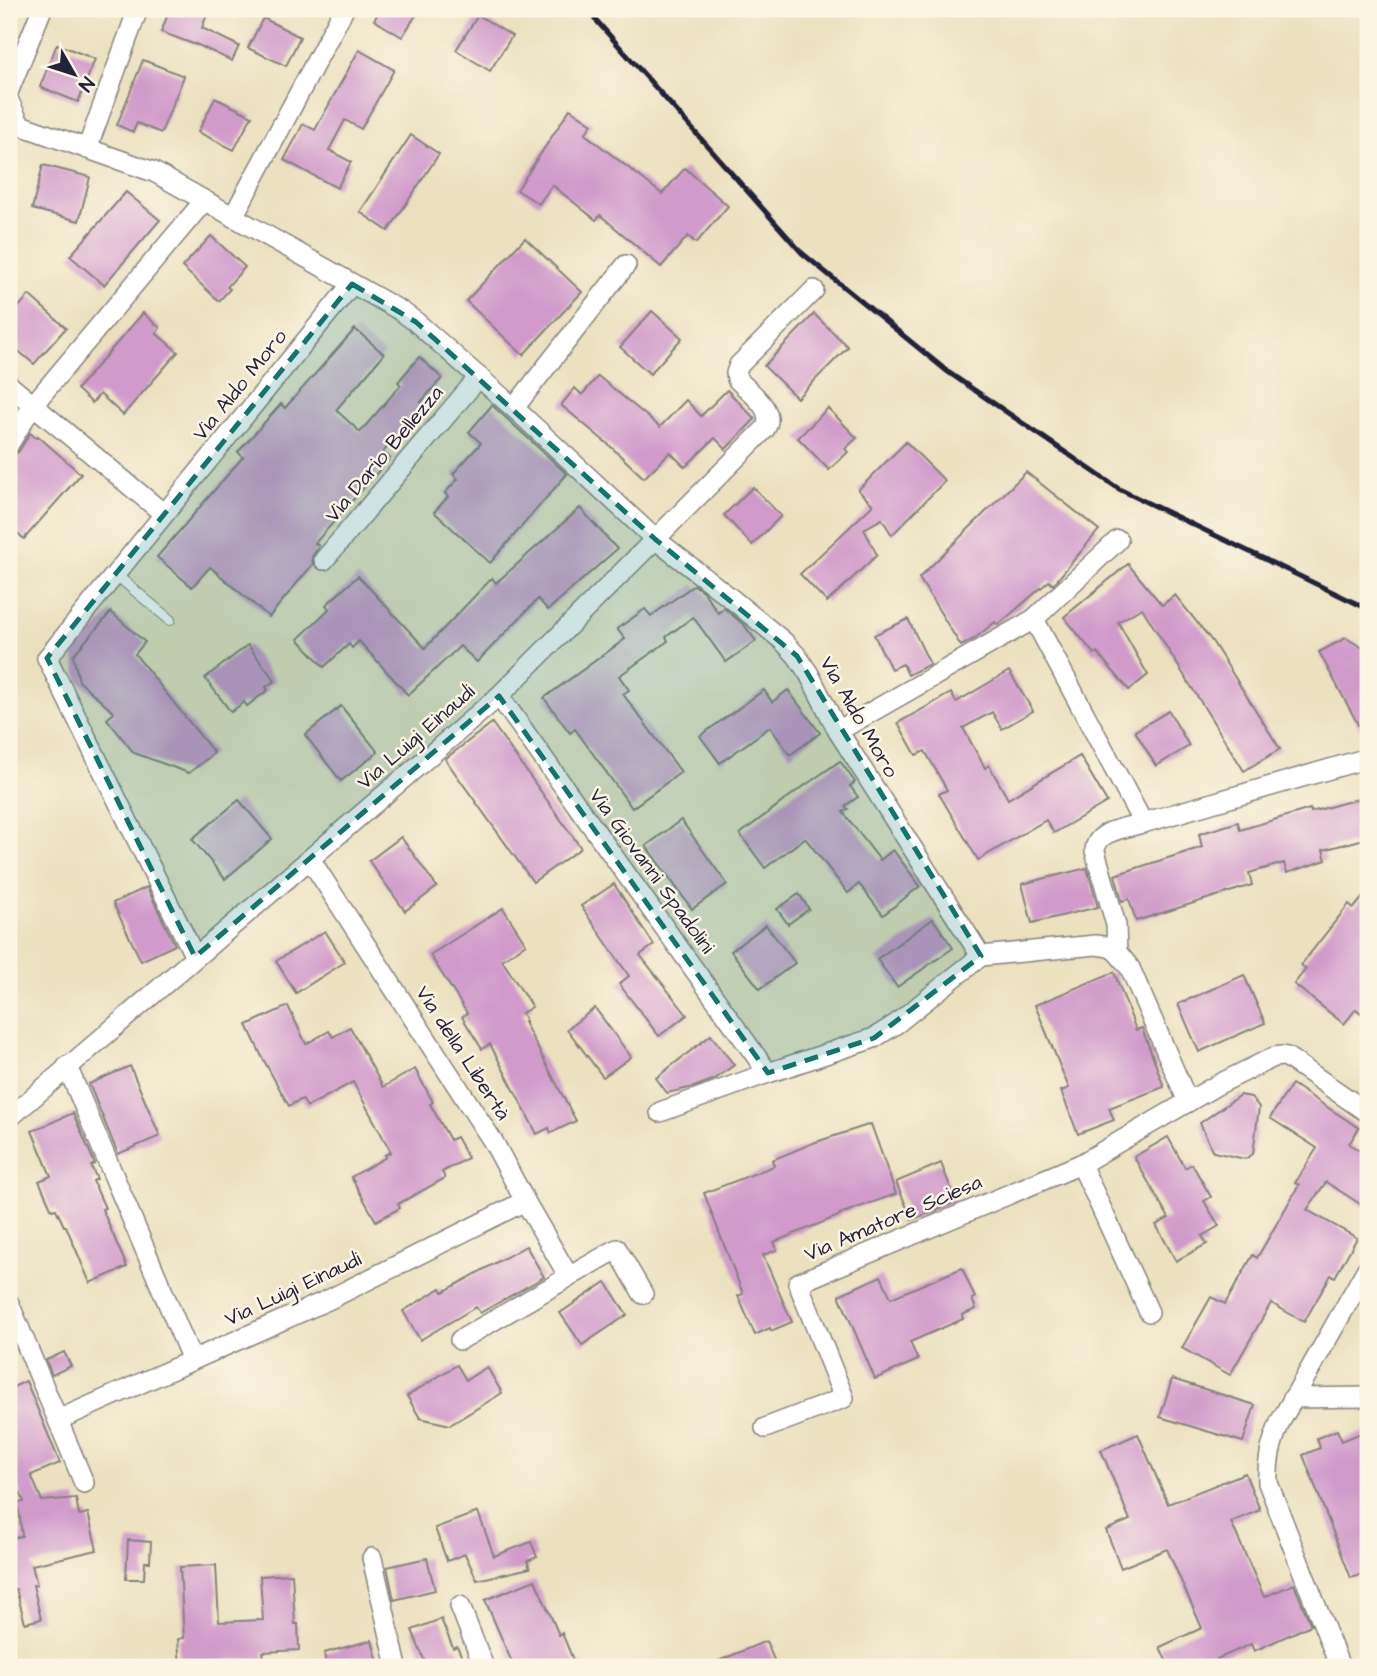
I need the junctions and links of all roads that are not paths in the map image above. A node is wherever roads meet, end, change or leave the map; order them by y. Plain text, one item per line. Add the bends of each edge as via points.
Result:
1 (43, 9) edge
2 (138, 9) edge
3 (344, 9) edge
4 (9, 90) edge
5 (9, 101) edge
6 (14, 126) edge
7 (87, 149) junction
8 (204, 201) junction
9 (233, 217) junction
10 (626, 265) dead end
11 (352, 284) junction
12 (814, 290) dead end
13 (479, 377) junction
14 (9, 385) edge
15 (33, 405) junction
16 (514, 408) junction
17 (9, 444) edge
18 (164, 514) junction
19 (655, 539) junction
20 (1118, 540) dead end
21 (324, 560) dead end
22 (115, 574) junction
23 (1034, 619) junction
24 (170, 620) dead end
25 (499, 696) junction
26 (838, 731) junction
27 (1368, 758) edge
28 (1143, 822) junction
29 (310, 859) junction
30 (1117, 952) junction
31 (981, 956) junction
32 (195, 957) junction
33 (67, 1066) junction
34 (768, 1073) junction
35 (1188, 1102) junction
36 (660, 1112) dead end
37 (1368, 1113) edge
38 (9, 1118) edge
39 (1081, 1164) junction
40 (524, 1201) junction
41 (1368, 1267) edge
42 (569, 1277) junction
43 (643, 1294) dead end
44 (9, 1303) edge
45 (1149, 1312) dead end
46 (460, 1340) dead end
47 (192, 1360) junction
48 (1368, 1397) edge
49 (1293, 1398) junction
50 (58, 1420) junction
51 (765, 1428) dead end
52 (84, 1483) dead end
53 (372, 1558) dead end
54 (460, 1606) dead end
55 (397, 1667) edge
56 (484, 1667) edge
57 (1340, 1667) edge

1 - 4 street
2 - 7 street
3 - 9 street
5 - 6 street, Via Aldo Moro
6 - 7 street, Via Aldo Moro
7 - 8 street, Via Aldo Moro via 154,173
8 - 9 street, Via Aldo Moro
8 - 15 street
9 - 11 street, Via Aldo Moro
10 - 16 street
11 - 13 street, Via Aldo Moro via 408,316
11 - 18 street, Via Aldo Moro
12 - 19 street via 736,373 766,409 765,429
13 - 16 street, Via Aldo Moro
13 - 21 street, Via Dario Bellezza
14 - 15 street
15 - 17 street
15 - 18 street
16 - 19 street, Via Aldo Moro
18 - 22 street, Via Aldo Moro
19 - 25 street, Via Luigi Einaudi
19 - 26 street, Via Aldo Moro via 783,641 809,674
20 - 23 street
22 - 24 lane
22 - 32 street, Via Aldo Moro via 47,658
23 - 26 street
23 - 28 street
25 - 29 street, Via Luigi Einaudi
25 - 34 street, Via Giovanni Spadolini
26 - 31 street, Via Aldo Moro
27 - 28 street
28 - 30 street via 1103,835 1095,846 1116,925
29 - 32 street, Via Luigi Einaudi
29 - 40 street, Via della Libertà via 494,1143
30 - 31 street via 1096,945
30 - 35 street via 1129,968
31 - 34 street via 874,1038
32 - 33 street, Via Luigi Einaudi
33 - 38 street, Via Luigi Einaudi
33 - 47 street
34 - 36 street
35 - 37 street, Via Amatore Sciesa via 1282,1056
35 - 39 street, Via Amatore Sciesa
39 - 45 street
39 - 51 street, Via Amatore Sciesa via 798,1283 844,1398
40 - 42 street, Via della Libertà
40 - 47 street, Via Luigi Einaudi via 330,1299
41 - 49 street
42 - 43 street via 617,1249
42 - 46 street
44 - 50 street
47 - 50 street, Via Luigi Einaudi
48 - 49 street
49 - 57 street via 1270,1447 1268,1483
50 - 52 street
53 - 55 street
54 - 56 street

